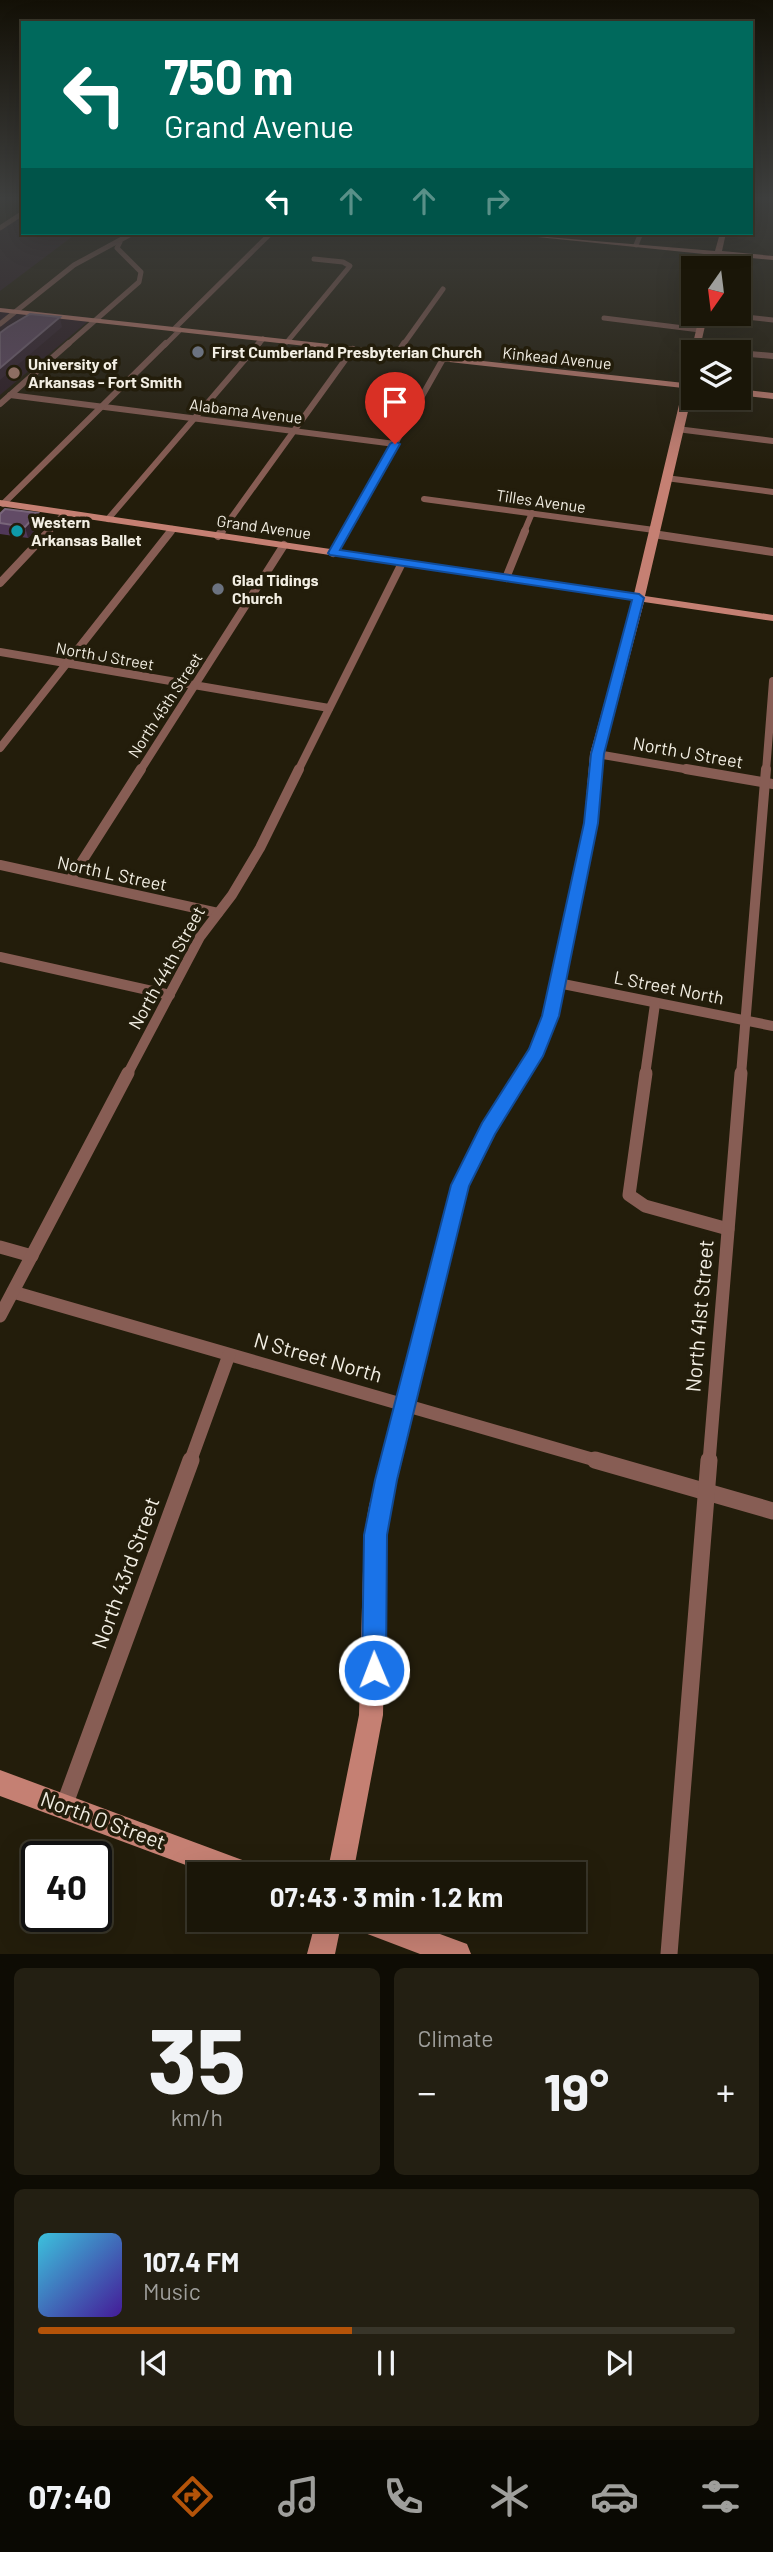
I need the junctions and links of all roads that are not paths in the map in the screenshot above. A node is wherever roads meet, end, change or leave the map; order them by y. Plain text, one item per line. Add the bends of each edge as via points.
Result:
1 (45, 288) edge
2 (130, 288) edge
3 (217, 288) edge
4 (332, 288) edge
5 (443, 289) dead end
6 (0, 310) edge
7 (15, 312) junction
8 (604, 318) dead end
9 (751, 318) edge
10 (96, 320) junction
11 (773, 320) edge
12 (0, 324) edge
13 (701, 326) edge
14 (177, 329) junction
15 (700, 330) junction
16 (263, 339) junction
17 (698, 340) edge
18 (287, 342) junction
19 (353, 349) junction
20 (397, 354) junction
21 (751, 354) edge
22 (773, 356) edge
23 (443, 359) junction
24 (681, 386) edge
25 (751, 393) edge
26 (10, 395) junction
27 (773, 396) edge
28 (0, 404) edge
29 (102, 406) junction
30 (683, 410) edge
31 (195, 419) junction
32 (677, 429) junction
33 (294, 431) junction
34 (773, 441) edge
35 (395, 444) junction
36 (666, 478) junction
37 (773, 492) edge
38 (425, 499) dead end
39 (2, 504) edge
40 (65, 513) junction
41 (531, 513) junction
42 (108, 519) junction
43 (172, 529) junction
44 (654, 532) junction
45 (218, 536) junction
46 (284, 545) junction
47 (773, 552) edge
48 (333, 553) junction
49 (402, 563) junction
50 (506, 578) junction
51 (0, 583) edge
52 (639, 598) junction
53 (773, 618) edge
54 (0, 652) edge
55 (67, 664) junction
56 (773, 681) edge
57 (194, 685) junction
58 (329, 708) junction
59 (0, 748) edge
60 (597, 754) junction
61 (769, 784) edge
62 (0, 865) edge
63 (70, 880) junction
64 (218, 913) junction
65 (0, 957) edge
66 (558, 984) junction
67 (170, 995) junction
68 (655, 1004) junction
69 (746, 1022) junction
70 (773, 1026) edge
71 (728, 1229) junction
72 (0, 1247) edge
73 (32, 1256) junction
74 (13, 1292) junction
75 (0, 1316) edge
76 (229, 1354) junction
77 (405, 1405) junction
78 (707, 1492) junction
79 (773, 1511) edge
80 (0, 1783) edge
81 (64, 1806) junction
82 (214, 1862) edge
83 (342, 1862) edge
84 (326, 1932) edge
85 (399, 1932) edge
86 (321, 1954) edge
87 (457, 1954) edge
88 (669, 1954) edge

1 - 7 street
2 - 10 street
3 - 14 street
4 - 18 street
5 - 20 street
6 - 7 street, Kinkead Avenue
7 - 10 street, Kinkead Avenue
7 - 12 street
8 - 15 street
9 - 11 street
10 - 14 street, Kinkead Avenue
10 - 26 street
13 - 15 street
14 - 16 street, Kinkead Avenue
14 - 29 street
15 - 17 street
16 - 18 street, Kinkead Avenue
16 - 31 street
18 - 19 street, Kinkead Avenue
19 - 20 street, Kinkead Avenue
19 - 33 street
20 - 23 street, Kinkead Avenue
21 - 22 street
23 - 24 street, Kinkead Avenue
23 - 35 street
25 - 27 street
26 - 28 street
26 - 29 street, Alabama Avenue
29 - 31 street, Alabama Avenue
29 - 39 street
30 - 32 street
31 - 33 street, Alabama Avenue
31 - 42 street
32 - 34 street
32 - 36 street
33 - 35 street, Alabama Avenue
33 - 45 street
35 - 48 street
36 - 37 street
36 - 44 street
38 - 41 street, Tilles Avenue
39 - 40 street, Grand Avenue
40 - 42 street, Grand Avenue
40 - 51 street
41 - 44 street, Tilles Avenue
41 - 50 street
42 - 43 street, Grand Avenue
43 - 45 street, Grand Avenue
43 - 55 street
44 - 47 street, Tilles Avenue
44 - 52 street
45 - 46 street, Grand Avenue
46 - 48 street, Grand Avenue
46 - 57 street, North 45th Street
48 - 49 street, Grand Avenue
49 - 50 street, Grand Avenue
49 - 58 street, North 44th Street
50 - 52 street, Grand Avenue
52 - 53 street, Grand Avenue
52 - 60 street
54 - 55 street, North J Street
55 - 57 street, North J Street
55 - 59 street
56 - 61 street, North 41st Street
57 - 58 street, North J Street
57 - 63 street, North 45th Street
58 - 64 street, North 44th Street via 260,848
60 - 61 street, North J Street
60 - 66 street via 591,823
61 - 69 street, North 41st Street
62 - 63 street, North L Street
63 - 64 street, North L Street
64 - 67 street, North 44th Street
65 - 67 street
66 - 68 street, L Street North
66 - 77 street via 537,1051 488,1129 460,1185
67 - 73 street, North 44th Street
68 - 69 street, L Street North
68 - 71 street via 629,1195 645,1206
69 - 70 street, L Street North
69 - 71 street, North 41st Street
71 - 78 street, North 41st Street
72 - 73 street
73 - 74 street, North 44th Street
74 - 75 street, North 44th Street
74 - 76 street, N Street North
76 - 77 street, N Street North
76 - 81 street, North 43rd Street
77 - 78 street, N Street North
77 - 83 street via 375,1535 371,1715
78 - 79 street, N Street North
78 - 88 street, North 41st Street
80 - 81 street, North O Street
81 - 82 street, North O Street
84 - 86 street
85 - 87 street

